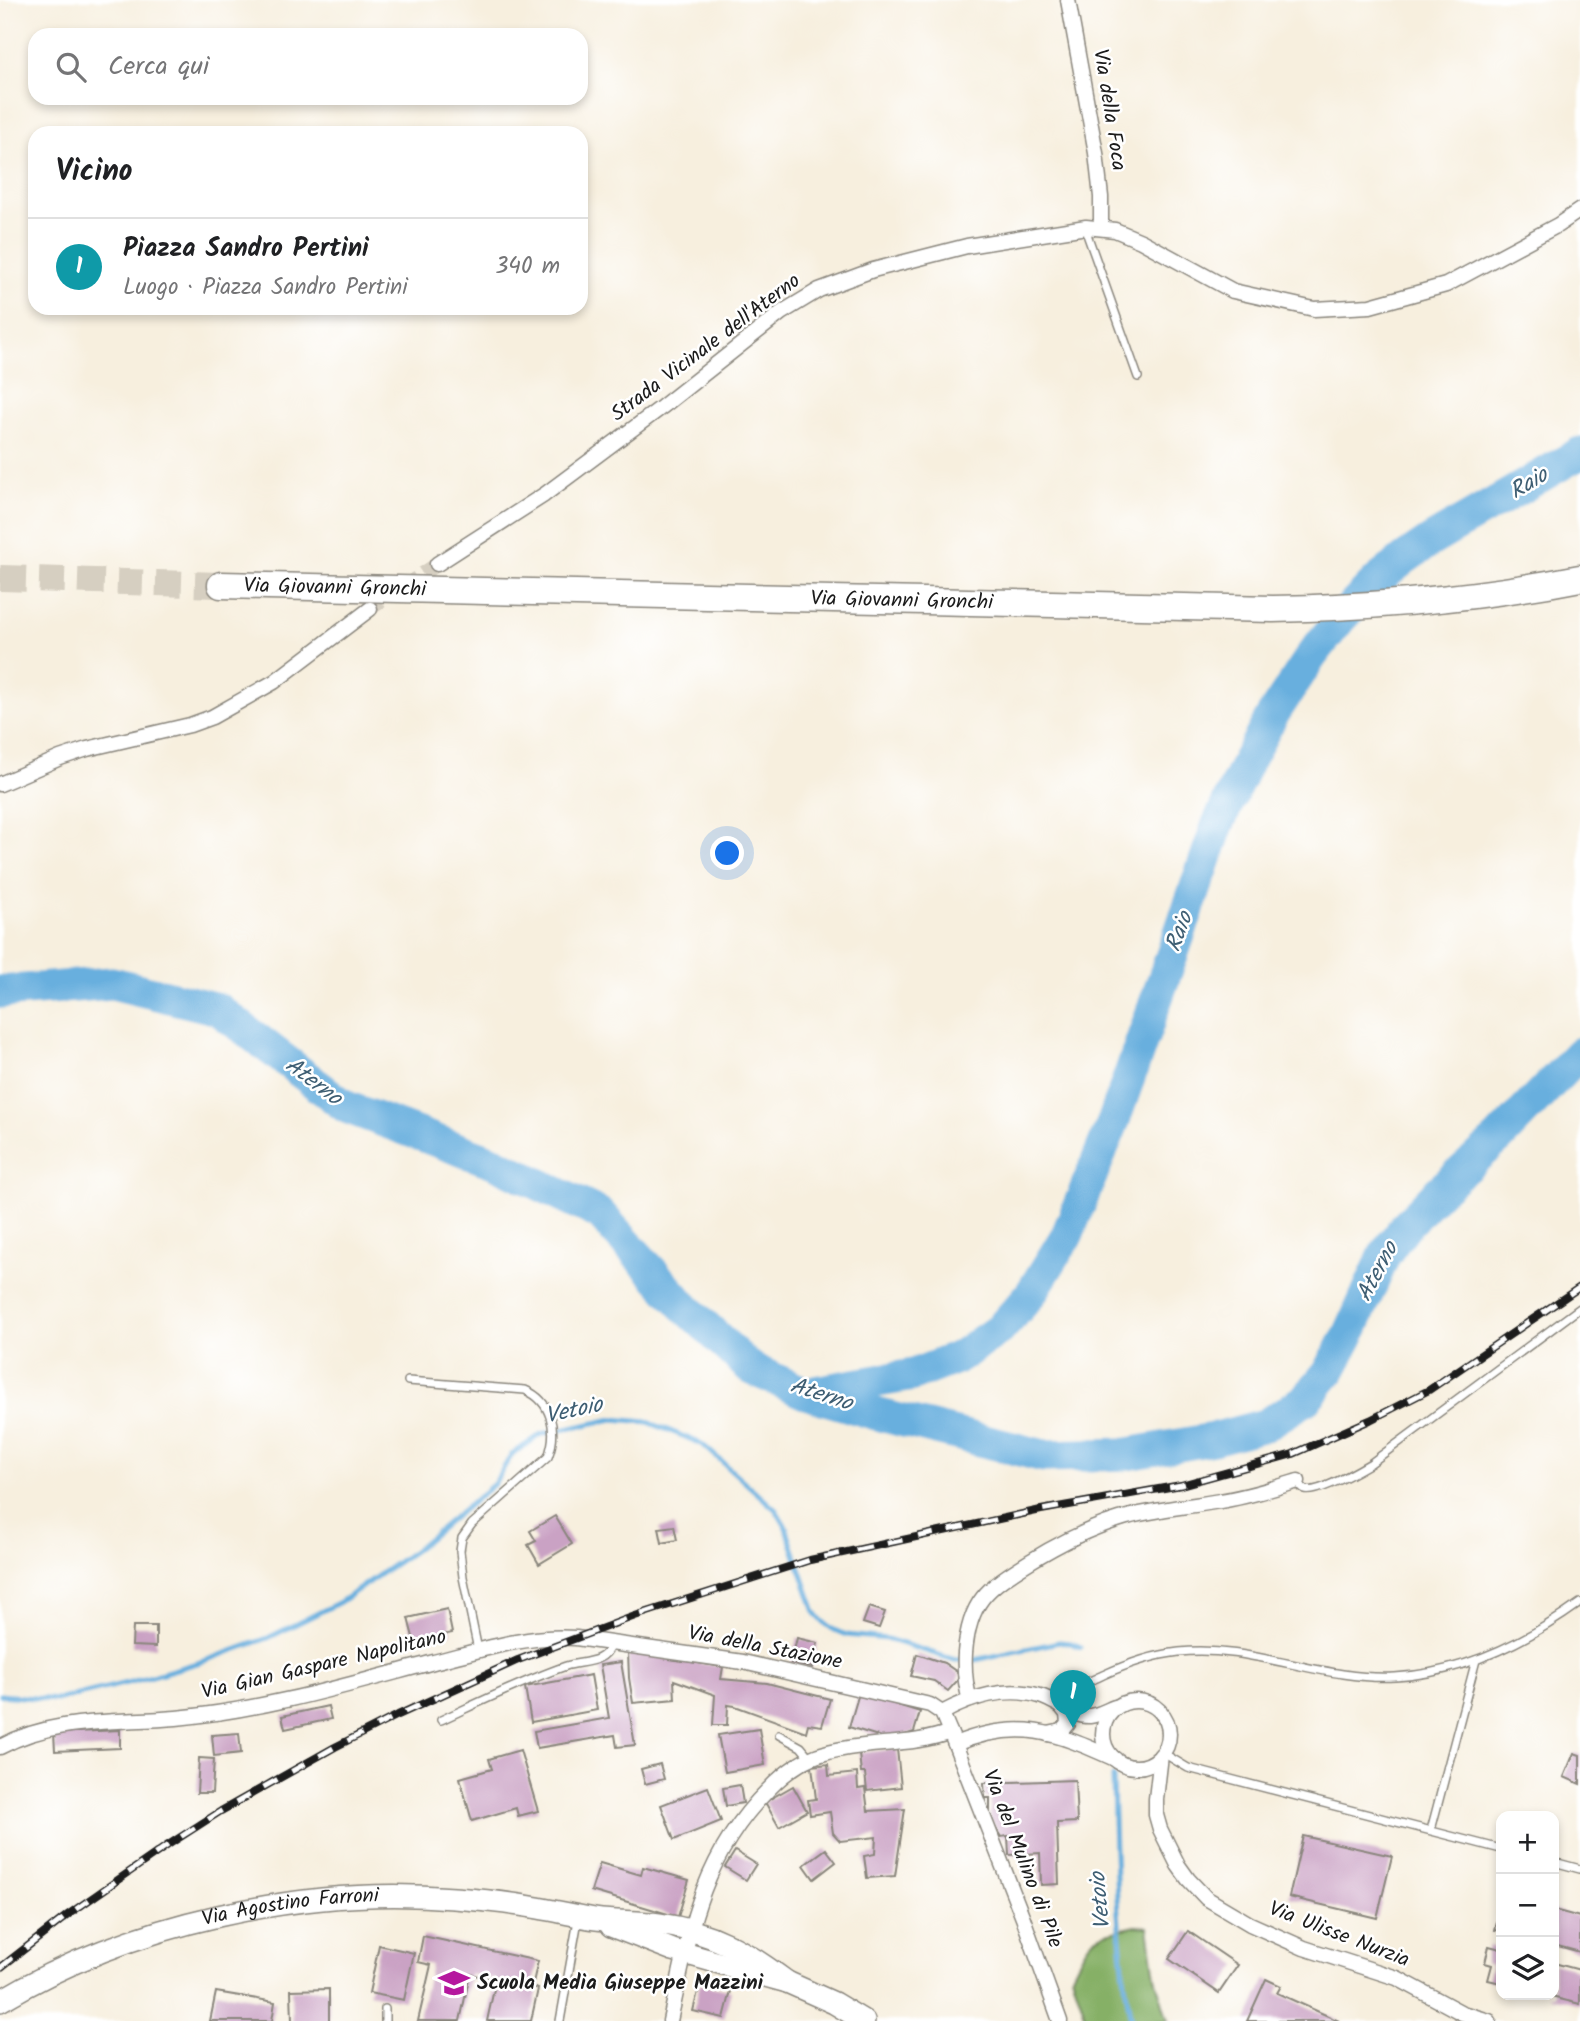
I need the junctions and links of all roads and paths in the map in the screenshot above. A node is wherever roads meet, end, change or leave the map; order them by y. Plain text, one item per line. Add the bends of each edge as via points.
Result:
1 (1069, 0) edge
2 (1580, 210) edge
3 (1094, 227) junction
4 (1138, 377) dead end
5 (437, 564) tunnel mouth
6 (1577, 578) edge
7 (221, 584) tunnel mouth
8 (370, 610) tunnel mouth
9 (0, 784) edge
10 (1580, 1308) edge
11 (408, 1381) dead end
12 (1298, 1481) joint
13 (1580, 1603) edge
14 (576, 1638) joint
15 (611, 1644) junction
16 (478, 1651) junction
17 (1476, 1660) junction
18 (970, 1700) junction
19 (1059, 1703) junction
20 (1118, 1706) junction
21 (942, 1713) junction
22 (441, 1720) dead end
23 (1047, 1734) junction
24 (779, 1735) dead end
25 (953, 1738) junction
26 (0, 1747) edge
27 (1162, 1754) junction
28 (810, 1758) junction
29 (1116, 1760) junction
30 (1431, 1830) junction
31 (1496, 1848) edge
32 (1559, 1863) edge
33 (1580, 1869) edge
34 (588, 1917) junction
35 (691, 1930) junction
36 (685, 1954) junction
37 (788, 1982) junction
38 (0, 2001) edge
39 (385, 2009) dead end
40 (385, 2021) edge
41 (560, 2021) edge
42 (670, 2021) edge
43 (864, 2021) edge
44 (1060, 2021) edge
45 (1489, 2021) edge

1 - 3 street, Via della Foca via 1101,197
2 - 3 street, Strada Vicinale dell'Aterno via 1446,285 1370,306 1314,309 1233,291 1141,241
3 - 4 lane via 1088,237
3 - 5 street, Strada Vicinale dell'Aterno via 967,246 873,270 819,290 781,313 544,495
6 - 7 highway, Via Giovanni Gronchi via 1338,608
8 - 9 street via 274,682 212,717 87,749
10 - 12 lane via 1371,1463 1315,1489 1303,1489
11 - 16 lane via 525,1390 544,1402 552,1423 548,1457 462,1538 463,1577
12 - 18 street via 1239,1498 1134,1515 1071,1538 1013,1572 986,1593 970,1619 964,1669
13 - 17 lane via 1509,1646
14 - 15 street, Via della Stazione
14 - 16 street, Via Gian Gaspare Napolitano via 536,1638
15 - 21 street, Via della Stazione via 756,1665 930,1705
15 - 22 lane via 599,1658 510,1688
16 - 26 street, Via Gian Gaspare Napolitano via 246,1708 51,1727
17 - 19 lane via 1426,1673 1366,1677 1235,1655 1181,1652 1125,1665 1072,1690
17 - 30 lane
18 - 19 street via 1023,1692
18 - 21 street
19 - 20 street via 1086,1716
19 - 23 street via 1068,1724 1056,1734
20 - 27 street via 1140,1701 1160,1711 1169,1731
20 - 29 street via 1107,1718 1103,1734
21 - 25 street, Via del Mulino di Pile
23 - 25 street via 1019,1729
23 - 29 street
24 - 28 lane
25 - 28 street via 831,1751
25 - 44 street, Via del Mulino di Pile
27 - 29 street via 1138,1767
27 - 30 lane via 1188,1768
27 - 45 street, Via Ulisse Nurzia via 1156,1799 1160,1829 1178,1865 1206,1898 1304,1948 1397,1978 1462,2013
28 - 35 street via 775,1782 726,1841 706,1881
30 - 31 lane
32 - 33 lane
34 - 35 street, Via Agostino Farroni
34 - 36 street, Via Agostino Farroni
34 - 38 street, Via Agostino Farroni via 415,1896 339,1898 257,1908 120,1945 51,1973
34 - 41 lane
35 - 36 street
35 - 37 street, Via Agostino Farroni via 746,1952
36 - 37 street, Via Agostino Farroni
36 - 42 street
37 - 43 street, Via Agostino Farroni
39 - 40 lane

